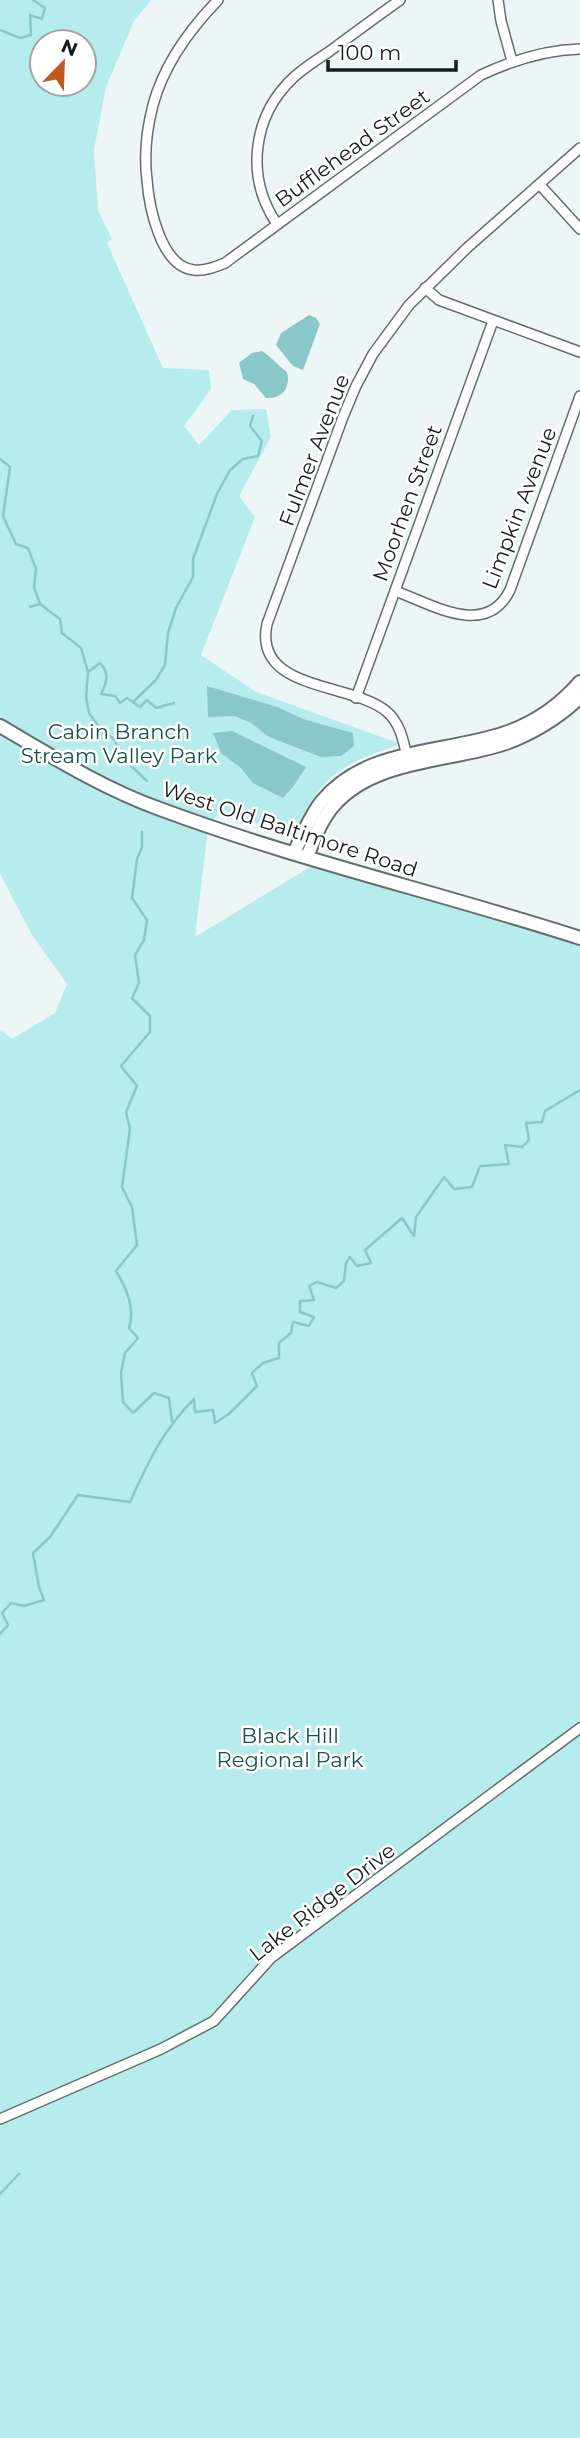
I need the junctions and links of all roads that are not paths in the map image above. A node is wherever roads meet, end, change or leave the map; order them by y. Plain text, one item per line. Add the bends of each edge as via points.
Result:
1 (218, 0) edge
2 (400, 0) edge
3 (498, 0) edge
4 (580, 49) edge
5 (512, 61) junction
6 (580, 148) edge
7 (540, 185) junction
8 (277, 224) junction
9 (580, 229) edge
10 (425, 288) junction
11 (493, 321) junction
12 (580, 352) edge
13 (580, 396) edge
14 (395, 591) junction
15 (580, 682) edge
16 (580, 697) edge
17 (356, 698) junction
18 (0, 726) edge
19 (408, 761) junction
20 (301, 855) junction
21 (580, 938) edge
22 (580, 1728) edge
23 (0, 2119) edge

1 - 8 street, Bufflehead Street via 187,33 153,104 146,179 155,220 163,244 179,265 209,270
2 - 8 street via 295,77 267,114 257,146 258,182
3 - 5 street
4 - 5 street, Bufflehead Street
5 - 8 street, Bufflehead Street via 481,75
6 - 7 street, Fulmer Avenue
7 - 9 street
7 - 10 street, Fulmer Avenue
10 - 11 street via 439,300
10 - 17 street, Fulmer Avenue via 388,331 356,386 264,637 275,665
11 - 12 street
11 - 14 street, Moorhen Street
13 - 14 street, Limpkin Avenue via 501,604 488,614 466,616
14 - 17 street, Moorhen Street
15 - 19 street via 542,715 505,733
16 - 19 street via 567,710 504,744
17 - 19 street, Fulmer Avenue via 393,718
18 - 20 street, West Old Baltimore Road via 158,809
19 - 20 street via 365,769 336,788 310,820
20 - 21 street, West Old Baltimore Road
22 - 23 street, Lake Ridge Drive via 271,1958 214,2021

